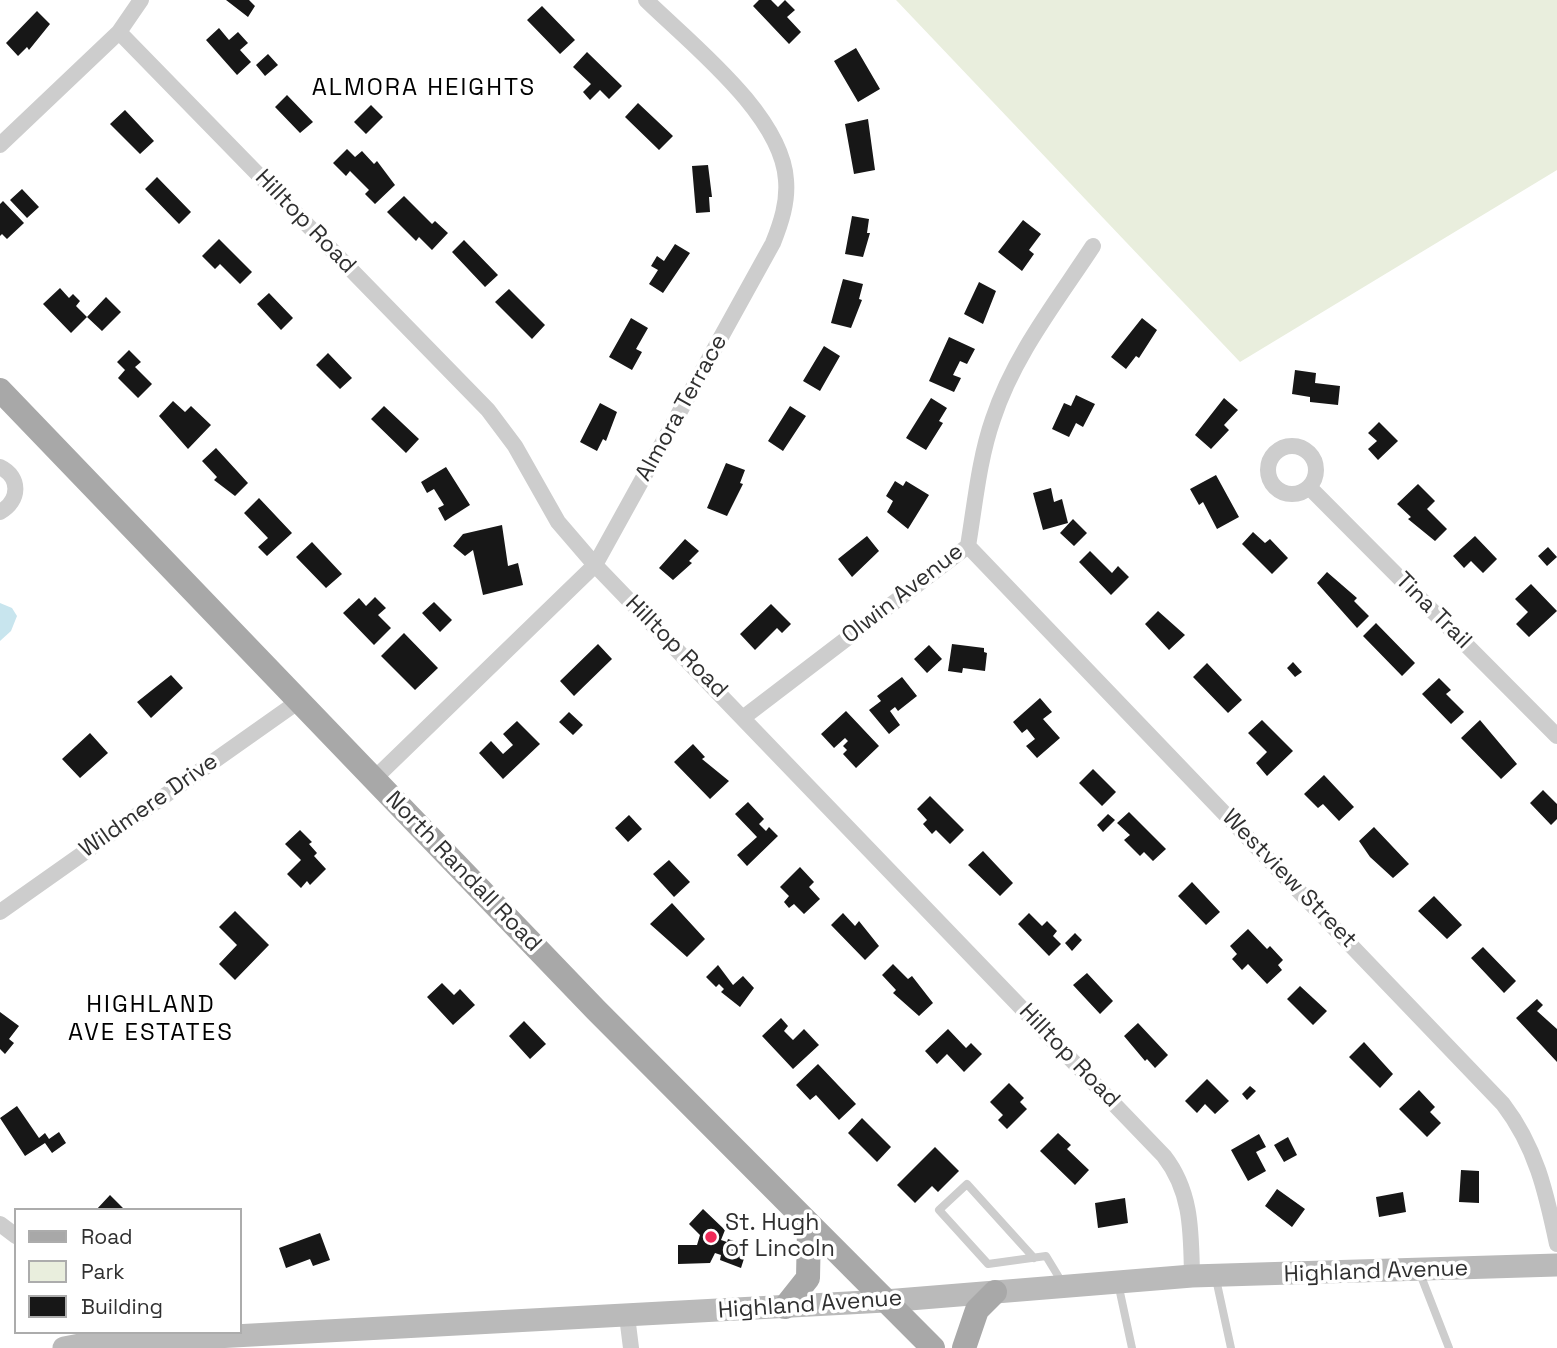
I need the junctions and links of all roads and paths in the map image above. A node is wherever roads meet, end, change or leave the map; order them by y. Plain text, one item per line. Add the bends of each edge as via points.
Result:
1 (141, 0) edge
2 (646, 0) edge
3 (120, 32) junction
4 (0, 145) edge
5 (1093, 246) dead end
6 (0, 390) edge
7 (3, 467) edge
8 (1309, 487) dead end
9 (0, 512) edge
10 (968, 546) junction
11 (595, 565) junction
12 (299, 701) junction
13 (744, 717) junction
14 (1557, 736) edge
15 (374, 779) junction
16 (0, 912) edge
17 (809, 1227) junction
18 (1557, 1244) edge
19 (1034, 1258) junction
20 (1557, 1265) edge
21 (1419, 1271) junction
22 (1192, 1276) junction
23 (1216, 1276) junction
24 (1118, 1283) junction
25 (1064, 1287) junction
26 (995, 1293) junction
27 (886, 1301) junction
28 (785, 1307) junction
29 (627, 1316) junction
30 (79, 1343) edge
31 (631, 1348) edge
32 (933, 1348) edge
33 (964, 1348) edge
34 (1132, 1348) edge
35 (1231, 1348) edge
36 (1449, 1348) edge

1 - 3 street
2 - 11 street, Almora Terrace via 740,93 768,128 782,158 786,193 773,243
3 - 4 street
3 - 11 street, Hilltop Road via 488,410 515,446 558,522
5 - 10 street, Olwin Avenue via 1025,350 999,401 986,440
6 - 12 main road, North Randall Road
7 - 9 street via 15,481 16,492 9,507
8 - 14 street, Tina Trail
10 - 13 street, Olwin Avenue
10 - 18 street, Westview Street via 1503,1104 1539,1166
11 - 13 street, Hilltop Road
11 - 15 street, Almora Terrace
12 - 15 main road, North Randall Road
12 - 16 street, Wildmere Drive
13 - 22 street, Hilltop Road via 1170,1164 1189,1206
15 - 17 main road, North Randall Road
17 - 27 main road, North Randall Road
17 - 28 main road via 808,1278
19 - 19 lane via 967,1184 939,1210 988,1264
19 - 25 lane via 1046,1256
20 - 21 main road, Highland Avenue
21 - 23 main road, Highland Avenue
21 - 36 lane
22 - 23 main road, Highland Avenue
22 - 24 main road, Highland Avenue
23 - 35 lane
24 - 25 main road, Highland Avenue
24 - 34 lane
25 - 26 main road, Highland Avenue
26 - 27 main road, Highland Avenue
26 - 33 main road via 977,1310
27 - 28 main road, Highland Avenue
27 - 32 main road, North Randall Road
28 - 29 main road, Highland Avenue
29 - 30 main road, Highland Avenue
29 - 31 street

